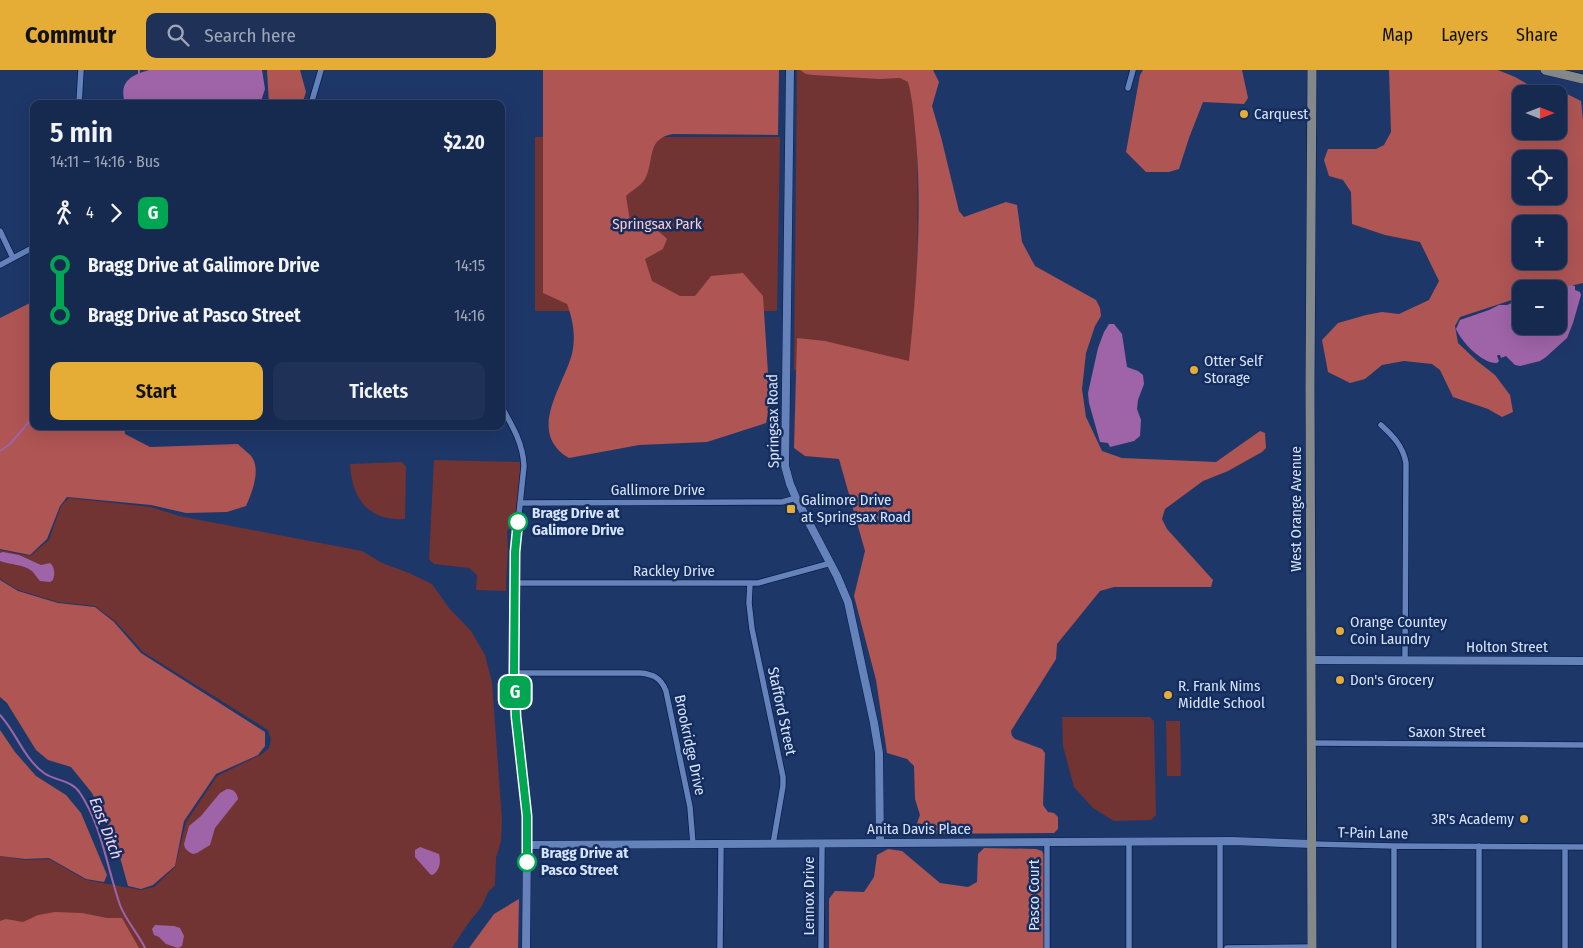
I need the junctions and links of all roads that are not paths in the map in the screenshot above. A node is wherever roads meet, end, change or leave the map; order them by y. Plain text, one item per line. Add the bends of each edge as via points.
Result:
1 (81, 70) edge
2 (321, 70) edge
3 (790, 70) edge
4 (1133, 70) edge
5 (1312, 70) edge
6 (1545, 70) edge
7 (1583, 79) edge
8 (1128, 88) dead end
9 (79, 100) edge
10 (312, 100) edge
11 (0, 231) edge
12 (30, 249) edge
13 (13, 258) junction
14 (0, 265) edge
15 (505, 413) edge
16 (1381, 424) dead end
17 (796, 498) junction
18 (520, 503) junction
19 (831, 563) junction
20 (750, 583) junction
21 (515, 584) junction
22 (1311, 660) junction
23 (1406, 660) junction
24 (1583, 661) edge
25 (514, 673) junction
26 (1311, 743) junction
27 (1583, 746) edge
28 (1220, 841) junction
29 (1047, 842) junction
30 (1129, 842) junction
31 (880, 843) junction
32 (693, 844) junction
33 (721, 844) junction
34 (773, 844) junction
35 (822, 844) junction
36 (1312, 844) junction
37 (527, 845) junction
38 (1394, 846) junction
39 (1479, 846) junction
40 (1565, 847) junction
41 (1583, 847) edge
42 (1312, 947) edge
43 (526, 948) edge
44 (720, 948) edge
45 (821, 948) edge
46 (1047, 948) edge
47 (1129, 948) edge
48 (1220, 948) edge
49 (1227, 948) edge
50 (1394, 948) edge
51 (1479, 948) edge
52 (1565, 948) edge

1 - 9 street
2 - 10 street
3 - 17 street, Springsax Road via 785,445 787,476
4 - 8 street
5 - 22 main road, West Orange Avenue
6 - 7 main road
11 - 13 street
12 - 13 street
13 - 14 street
15 - 18 street via 524,455
16 - 23 street via 1397,440 1406,463
17 - 18 street, Gallimore Drive via 782,502
17 - 19 street, Springsax Road
18 - 21 street
19 - 20 street, Rackley Drive
19 - 31 street, Springsax Road via 848,602 874,723 880,774
20 - 21 street, Rackley Drive
20 - 34 street, Stafford Street via 752,629 783,777
21 - 25 street
22 - 23 street, Holton Street
22 - 26 main road, West Orange Avenue
23 - 24 street, Holton Street
25 - 32 street, Brookridge Drive via 640,673 661,681 666,691 690,807
25 - 37 street via 526,798
26 - 27 street, Saxon Street
26 - 36 main road, West Orange Avenue
28 - 30 street, Anita Davis Place
28 - 36 street, Anita Davis Place
28 - 48 street
29 - 30 street, Anita Davis Place
29 - 31 street, Anita Davis Place
29 - 46 street, Pasco Court
30 - 47 street
31 - 35 street, Anita Davis Place
32 - 33 street, Anita Davis Place
32 - 37 street, Anita Davis Place
33 - 34 street, Anita Davis Place
33 - 44 street
34 - 35 street, Anita Davis Place
35 - 45 street, Lennox Drive
36 - 38 street, T-Pain Lane
36 - 42 main road, West Orange Avenue
37 - 43 street
38 - 39 street, T-Pain Lane
38 - 50 street
39 - 40 street, T-Pain Lane
39 - 51 street
40 - 41 street, T-Pain Lane
40 - 52 street
42 - 49 street

